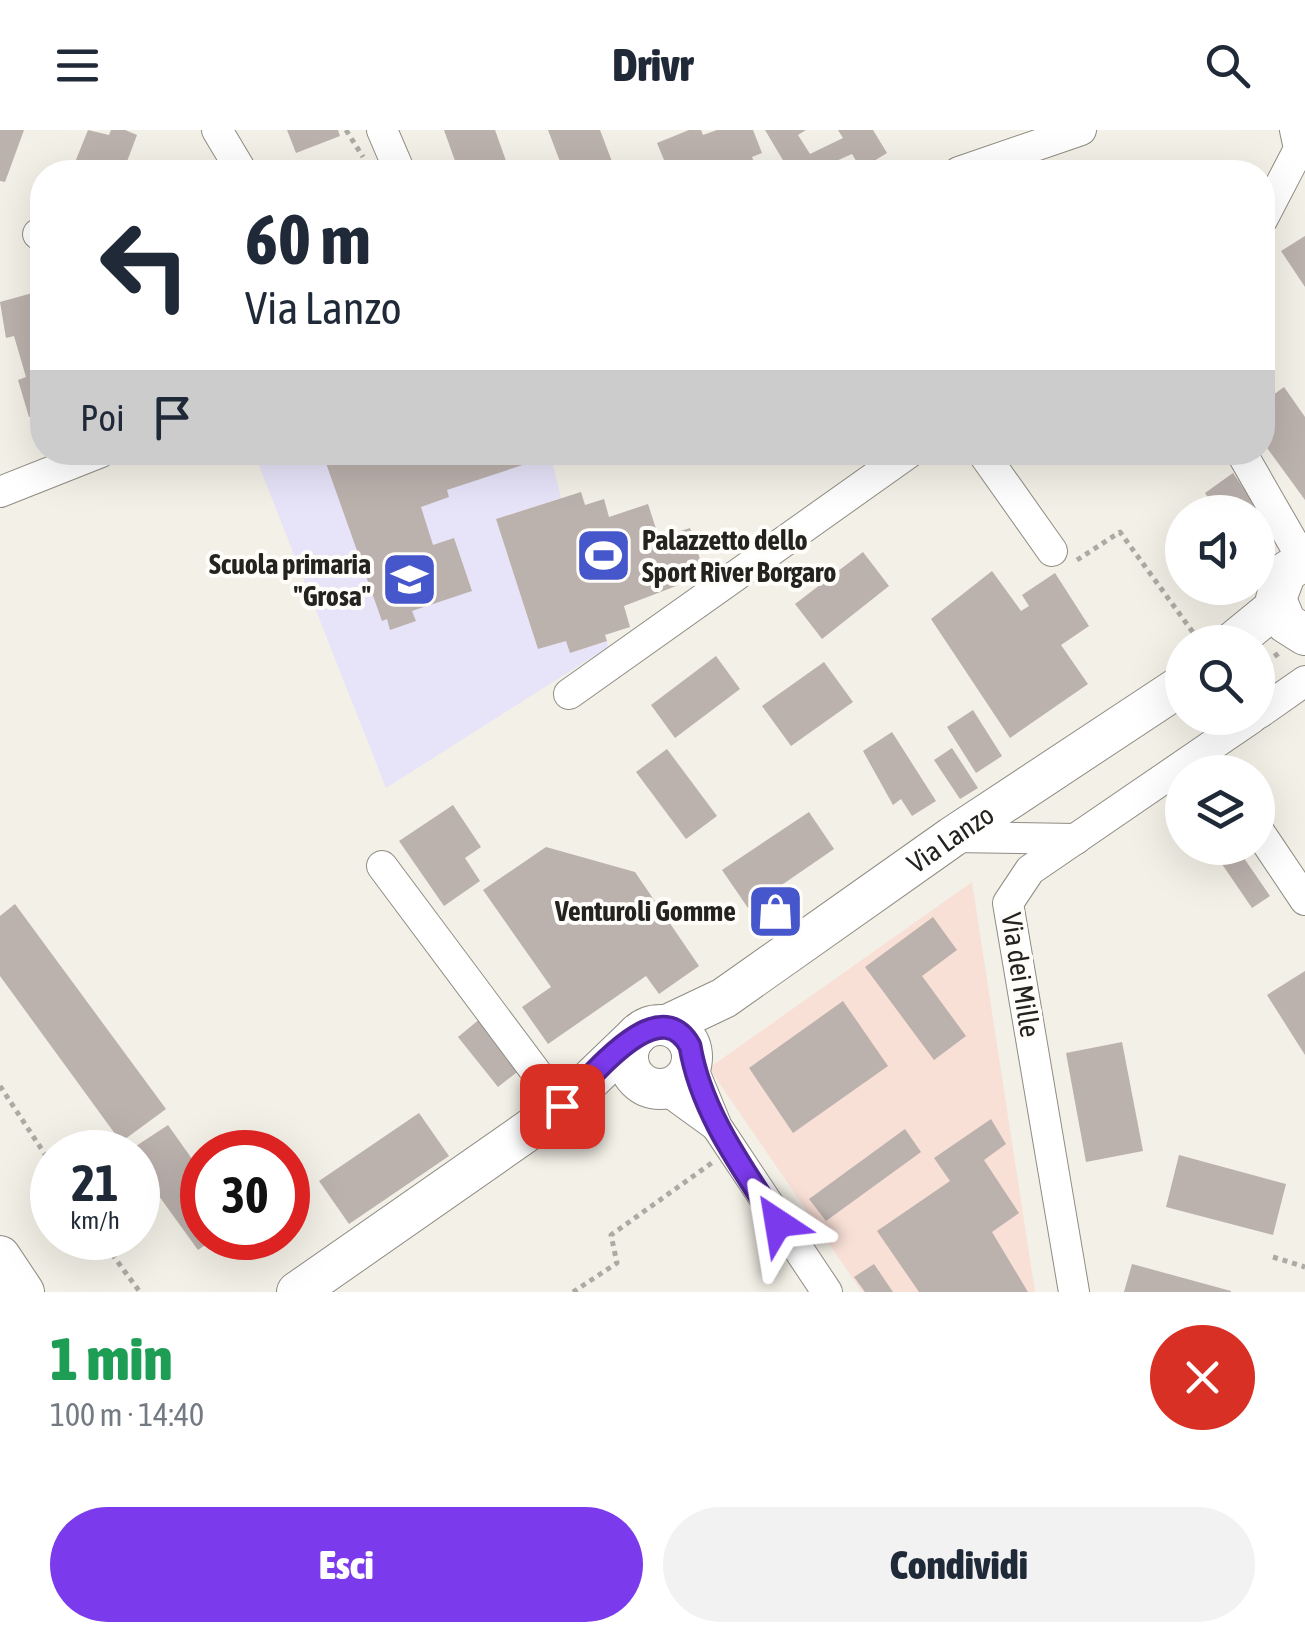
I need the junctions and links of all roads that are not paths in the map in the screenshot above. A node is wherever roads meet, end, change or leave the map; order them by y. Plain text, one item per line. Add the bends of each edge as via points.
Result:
1 (217, 130) edge
2 (382, 130) edge
3 (1080, 130) edge
4 (1295, 130) edge
5 (1023, 139) edge
6 (235, 160) edge
7 (395, 160) edge
8 (982, 160) edge
9 (1275, 194) edge
10 (68, 465) edge
11 (892, 465) edge
12 (991, 465) edge
13 (1249, 465) edge
14 (0, 492) edge
15 (1052, 551) road end
16 (1304, 560) edge
17 (1285, 634) edge
18 (1305, 681) edge
19 (569, 694) dead end
20 (1165, 696) edge
21 (1275, 702) edge
22 (1237, 735) edge
23 (1219, 755) edge
24 (1165, 788) edge
25 (952, 838) junction
26 (1076, 838) junction
27 (1275, 855) edge
28 (382, 866) dead end
29 (1305, 900) edge
30 (666, 1058) junction
31 (562, 1106) junction
32 (0, 1256) edge
33 (24, 1292) edge
34 (297, 1292) edge
35 (826, 1292) edge
36 (1074, 1292) edge

1 - 6 street
2 - 7 street
3 - 5 street
4 - 9 street via 1298,149
5 - 8 street
10 - 14 street
11 - 19 street
12 - 15 street
13 - 16 street
16 - 17 street via 1281,578
18 - 21 street, Via dei Mille
20 - 25 street, Via Lanzo
22 - 23 street, Via dei Mille
24 - 26 street, Via dei Mille
25 - 26 street
25 - 30 street, Via Lanzo via 724,998
26 - 36 street, Via dei Mille via 1030,870 1008,903
27 - 29 street
28 - 31 street
30 - 31 street, Via Lanzo
30 - 35 street
31 - 34 street, Via Lanzo
32 - 33 street

